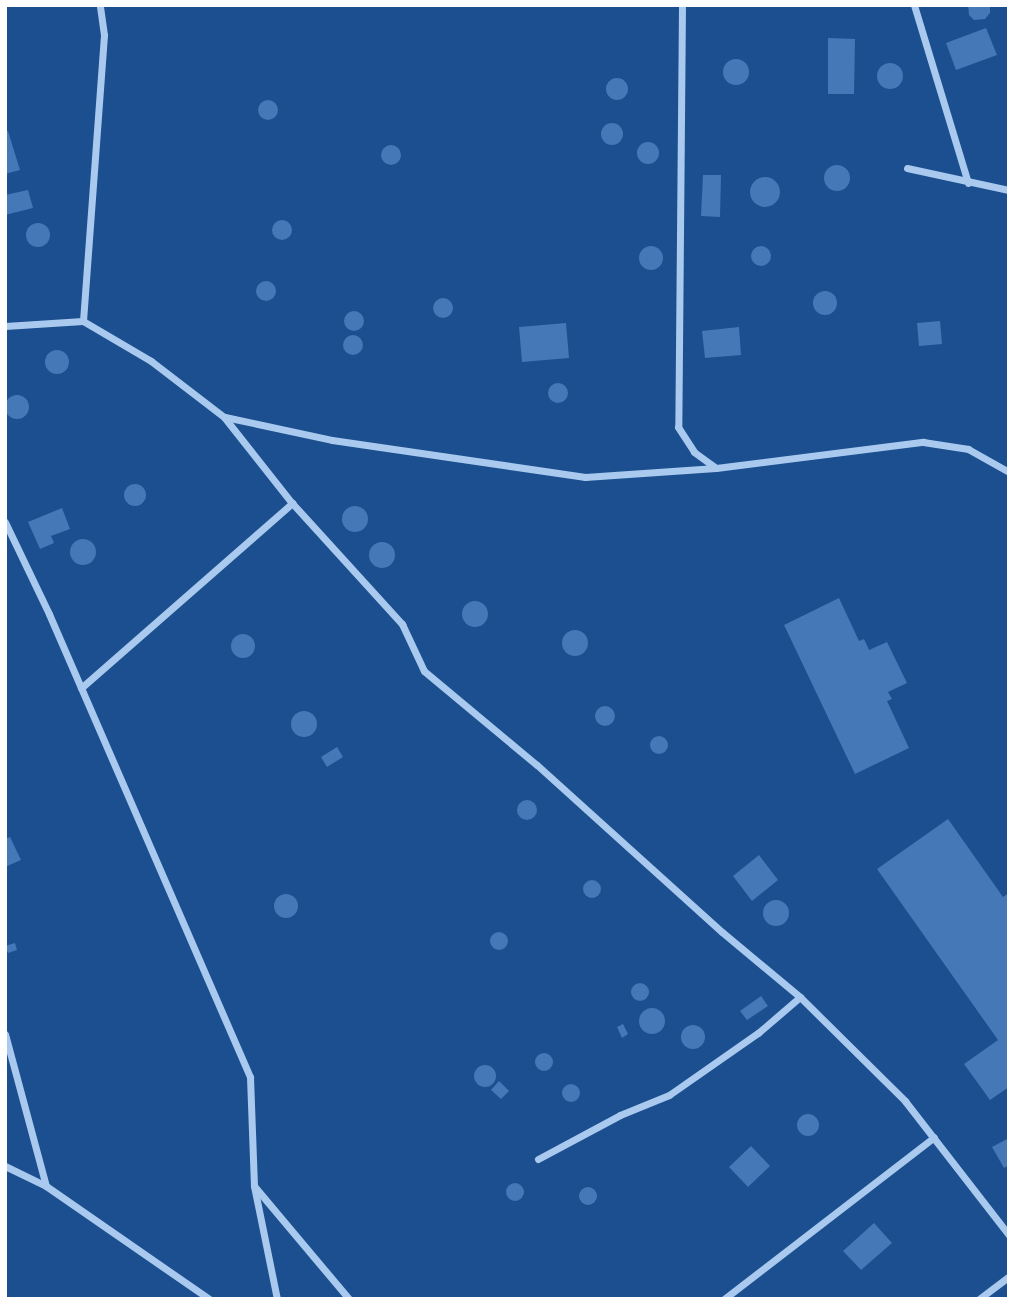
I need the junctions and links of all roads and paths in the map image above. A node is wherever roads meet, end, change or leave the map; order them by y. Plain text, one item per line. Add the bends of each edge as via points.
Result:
1 (100, 5) edge
2 (682, 5) edge
3 (914, 5) edge
4 (907, 168) dead end
5 (968, 183) junction
6 (1009, 190) edge
7 (83, 321) junction
8 (5, 326) edge
9 (224, 417) junction
10 (716, 468) junction
11 (1009, 472) edge
12 (292, 503) junction
13 (5, 522) edge
14 (81, 688) junction
15 (800, 997) junction
16 (5, 1034) edge
17 (934, 1137) junction
18 (538, 1159) dead end
19 (5, 1166) edge
20 (46, 1186) junction
21 (254, 1186) junction
22 (1009, 1235) edge
23 (1009, 1276) edge
24 (209, 1299) edge
25 (277, 1299) edge
26 (349, 1299) edge
27 (724, 1299) edge
28 (979, 1299) edge

1 - 7 street via 104,35
2 - 10 street via 678,427 694,452
3 - 5 street
4 - 5 street
5 - 6 street
7 - 8 street
7 - 9 street via 151,360
9 - 10 street via 332,440 585,477
9 - 12 street
10 - 11 street via 923,442 968,449
12 - 14 street
12 - 15 street via 402,624 424,671
13 - 14 street
14 - 21 street via 250,1077
15 - 17 street via 905,1101
15 - 18 street via 758,1033 669,1095
16 - 20 street
17 - 22 street
17 - 27 street
19 - 20 street
20 - 24 street
21 - 25 street
21 - 26 street
23 - 28 street

